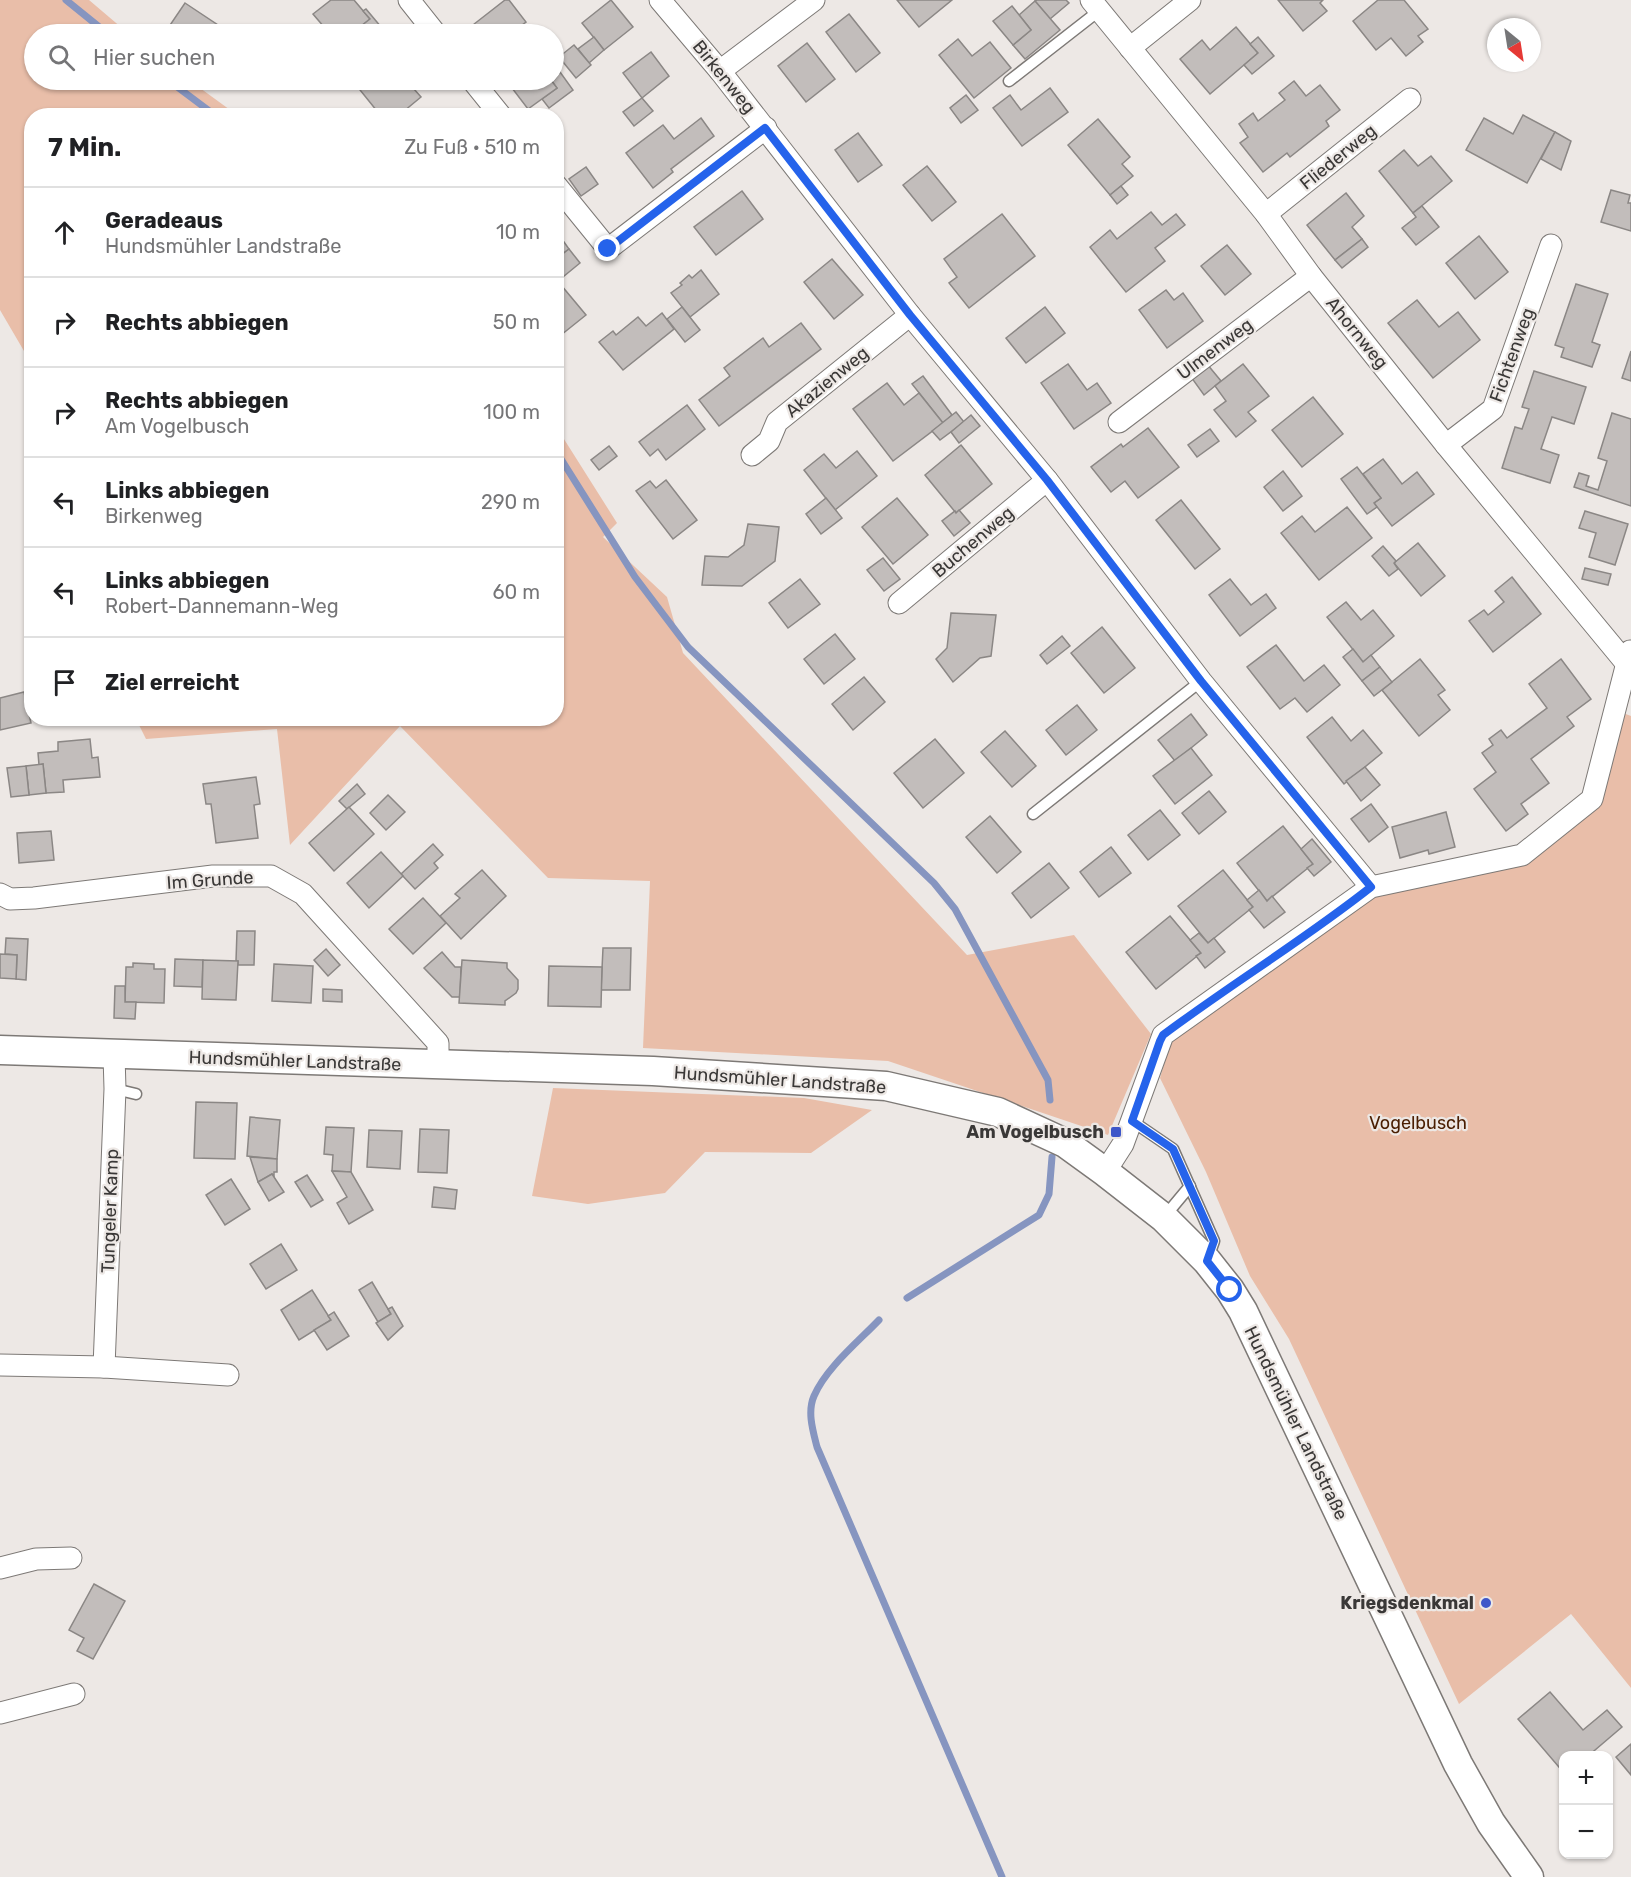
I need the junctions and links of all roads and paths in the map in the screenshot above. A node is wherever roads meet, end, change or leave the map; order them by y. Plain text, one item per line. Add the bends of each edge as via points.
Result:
1 (409, 0) edge
2 (660, 0) edge
3 (814, 0) edge
4 (1190, 0) edge
5 (1095, 5) edge
6 (428, 24) edge
7 (1130, 48) junction
8 (720, 71) junction
9 (1010, 81) dead end
10 (480, 90) edge
11 (1410, 99) dead end
12 (495, 108) edge
13 (765, 128) junction
14 (564, 195) edge
15 (1266, 214) junction
16 (1551, 245) dead end
17 (1311, 276) junction
18 (910, 315) junction
19 (1119, 422) dead end
20 (1446, 445) junction
21 (752, 455) dead end
22 (1047, 480) junction
23 (898, 603) dead end
24 (1629, 656) edge
25 (1201, 681) junction
26 (1034, 814) dead end
27 (1371, 887) junction
28 (0, 894) edge
29 (0, 1050) edge
30 (114, 1055) junction
31 (438, 1065) junction
32 (115, 1089) junction
33 (136, 1094) dead end
34 (1132, 1121) junction
35 (1105, 1172) junction
36 (1190, 1186) junction
37 (1164, 1218) junction
38 (1207, 1261) junction
39 (0, 1365) edge
40 (104, 1367) junction
41 (228, 1375) dead end
42 (71, 1558) dead end
43 (0, 1568) edge
44 (74, 1694) dead end
45 (0, 1713) edge
46 (1529, 1877) edge

1 - 6 street
2 - 8 street, Birkenweg
3 - 8 street
4 - 7 street
5 - 7 street, Ahornweg
5 - 9 lane
7 - 15 street, Ahornweg
8 - 13 street, Birkenweg
10 - 12 street
11 - 15 street, Fliederweg
13 - 14 street via 608,249
13 - 18 street, Birkenweg
15 - 17 street, Ahornweg
16 - 20 street, Fichtenweg via 1493,408
17 - 19 street, Ulmenweg
17 - 20 street, Ahornweg
18 - 21 street, Akazienweg via 777,422 769,441
18 - 22 street, Birkenweg
20 - 24 street, Ahornweg
22 - 23 street, Buchenweg
22 - 25 street, Birkenweg
24 - 27 street via 1592,799 1522,855
25 - 26 lane
25 - 27 street, Birkenweg
27 - 34 street via 1163,1035
28 - 31 street, Im Grunde via 10,899 34,898 213,876 271,876 303,894 438,1043
29 - 30 street, Hundsmühler Landstraße
30 - 31 street, Hundsmühler Landstraße
30 - 32 street, Tungeler Kamp
31 - 35 street, Hundsmühler Landstraße via 652,1071 886,1086 998,1112 1065,1143
32 - 33 lane
32 - 40 street, Tungeler Kamp
34 - 35 street
34 - 36 lane via 1173,1149
35 - 37 street, Hundsmühler Landstraße
36 - 37 lane
36 - 38 lane via 1214,1241
37 - 38 street, Hundsmühler Landstraße
38 - 46 street, Hundsmühler Landstraße via 1243,1311 1458,1764 1491,1823
39 - 40 street
40 - 41 street
42 - 43 street via 36,1558
44 - 45 street

